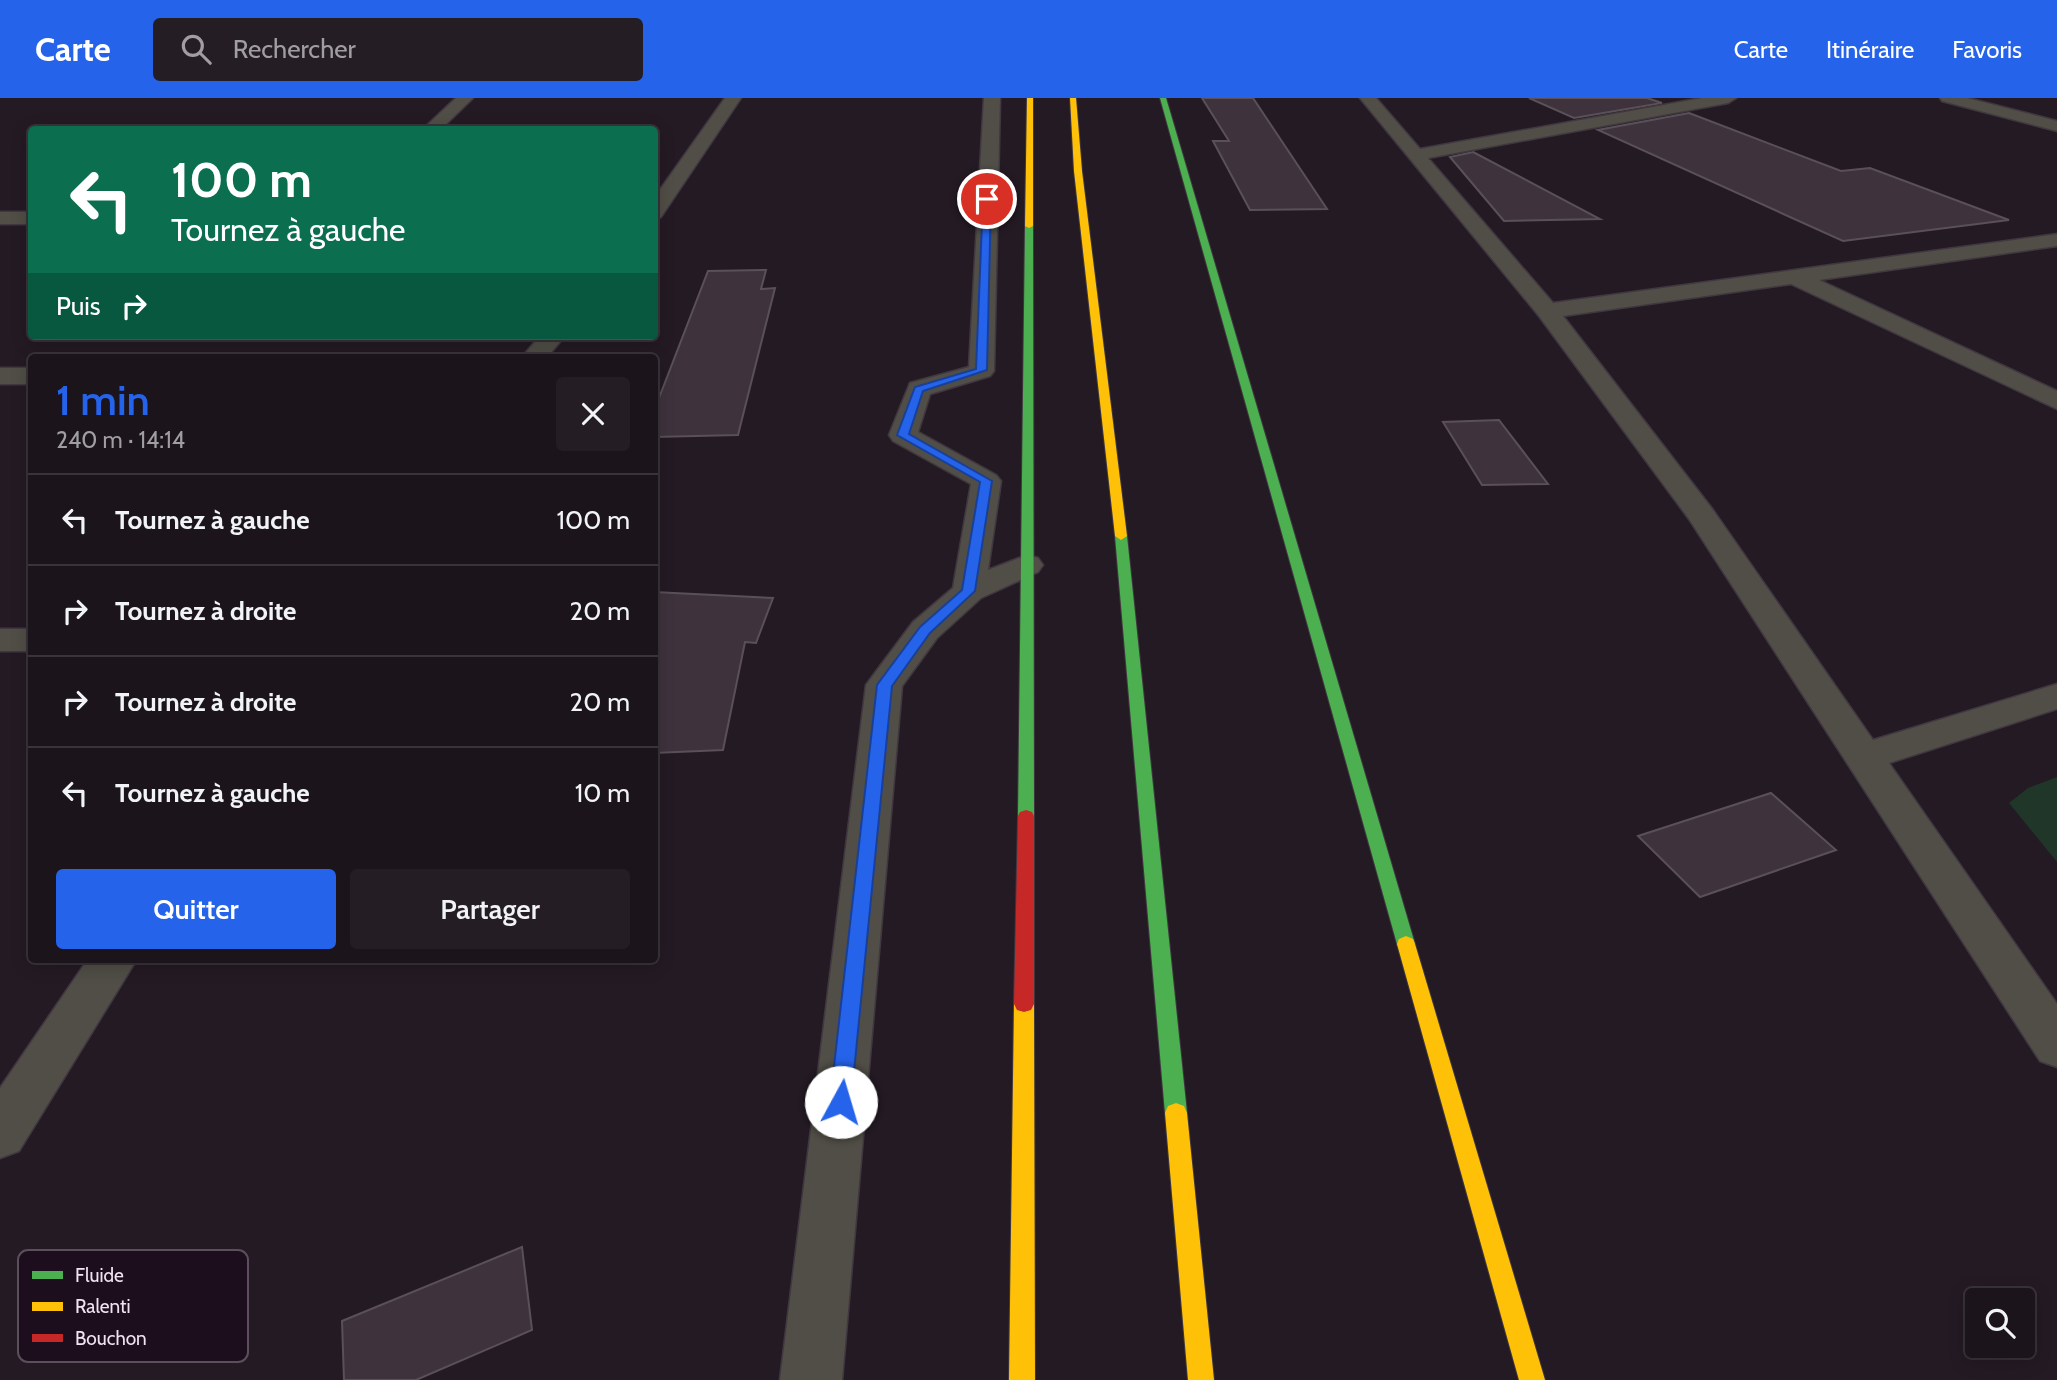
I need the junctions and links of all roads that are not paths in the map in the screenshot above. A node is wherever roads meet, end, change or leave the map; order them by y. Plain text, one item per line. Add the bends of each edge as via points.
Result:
1 (465, 98) edge
2 (733, 98) edge
3 (992, 98) edge
4 (1030, 98) edge
5 (1073, 98) edge
6 (1163, 98) edge
7 (1367, 98) edge
8 (1728, 98) edge
9 (1948, 98) edge
10 (436, 126) edge
11 (2057, 126) edge
12 (1416, 155) junction
13 (658, 207) edge
14 (0, 218) edge
15 (28, 218) edge
16 (2057, 240) edge
17 (1793, 276) junction
18 (1547, 311) junction
19 (549, 340) edge
20 (537, 354) edge
21 (0, 376) edge
22 (28, 376) edge
23 (2057, 401) edge
24 (1027, 565) junction
25 (969, 591) junction
26 (0, 640) edge
27 (28, 640) edge
28 (2057, 696) edge
29 (1863, 757) junction
30 (111, 963) edge
31 (2057, 1045) edge
32 (0, 1133) edge
33 (811, 1380) edge
34 (1022, 1380) edge
35 (1201, 1380) edge
36 (1532, 1380) edge

1 - 10 street
2 - 13 street
3 - 25 street via 981,370 919,389 903,435 986,481
4 - 24 main road
5 - 35 main road via 1125,572
6 - 36 main road
7 - 12 street
8 - 12 street
9 - 11 street
12 - 18 street
14 - 15 street
16 - 17 street
17 - 18 street
17 - 23 street
18 - 29 street via 1702,516
19 - 20 street
21 - 22 street
24 - 25 street
24 - 34 main road
25 - 33 street via 925,630 884,685
26 - 27 street
28 - 29 street
29 - 31 street
30 - 32 street

